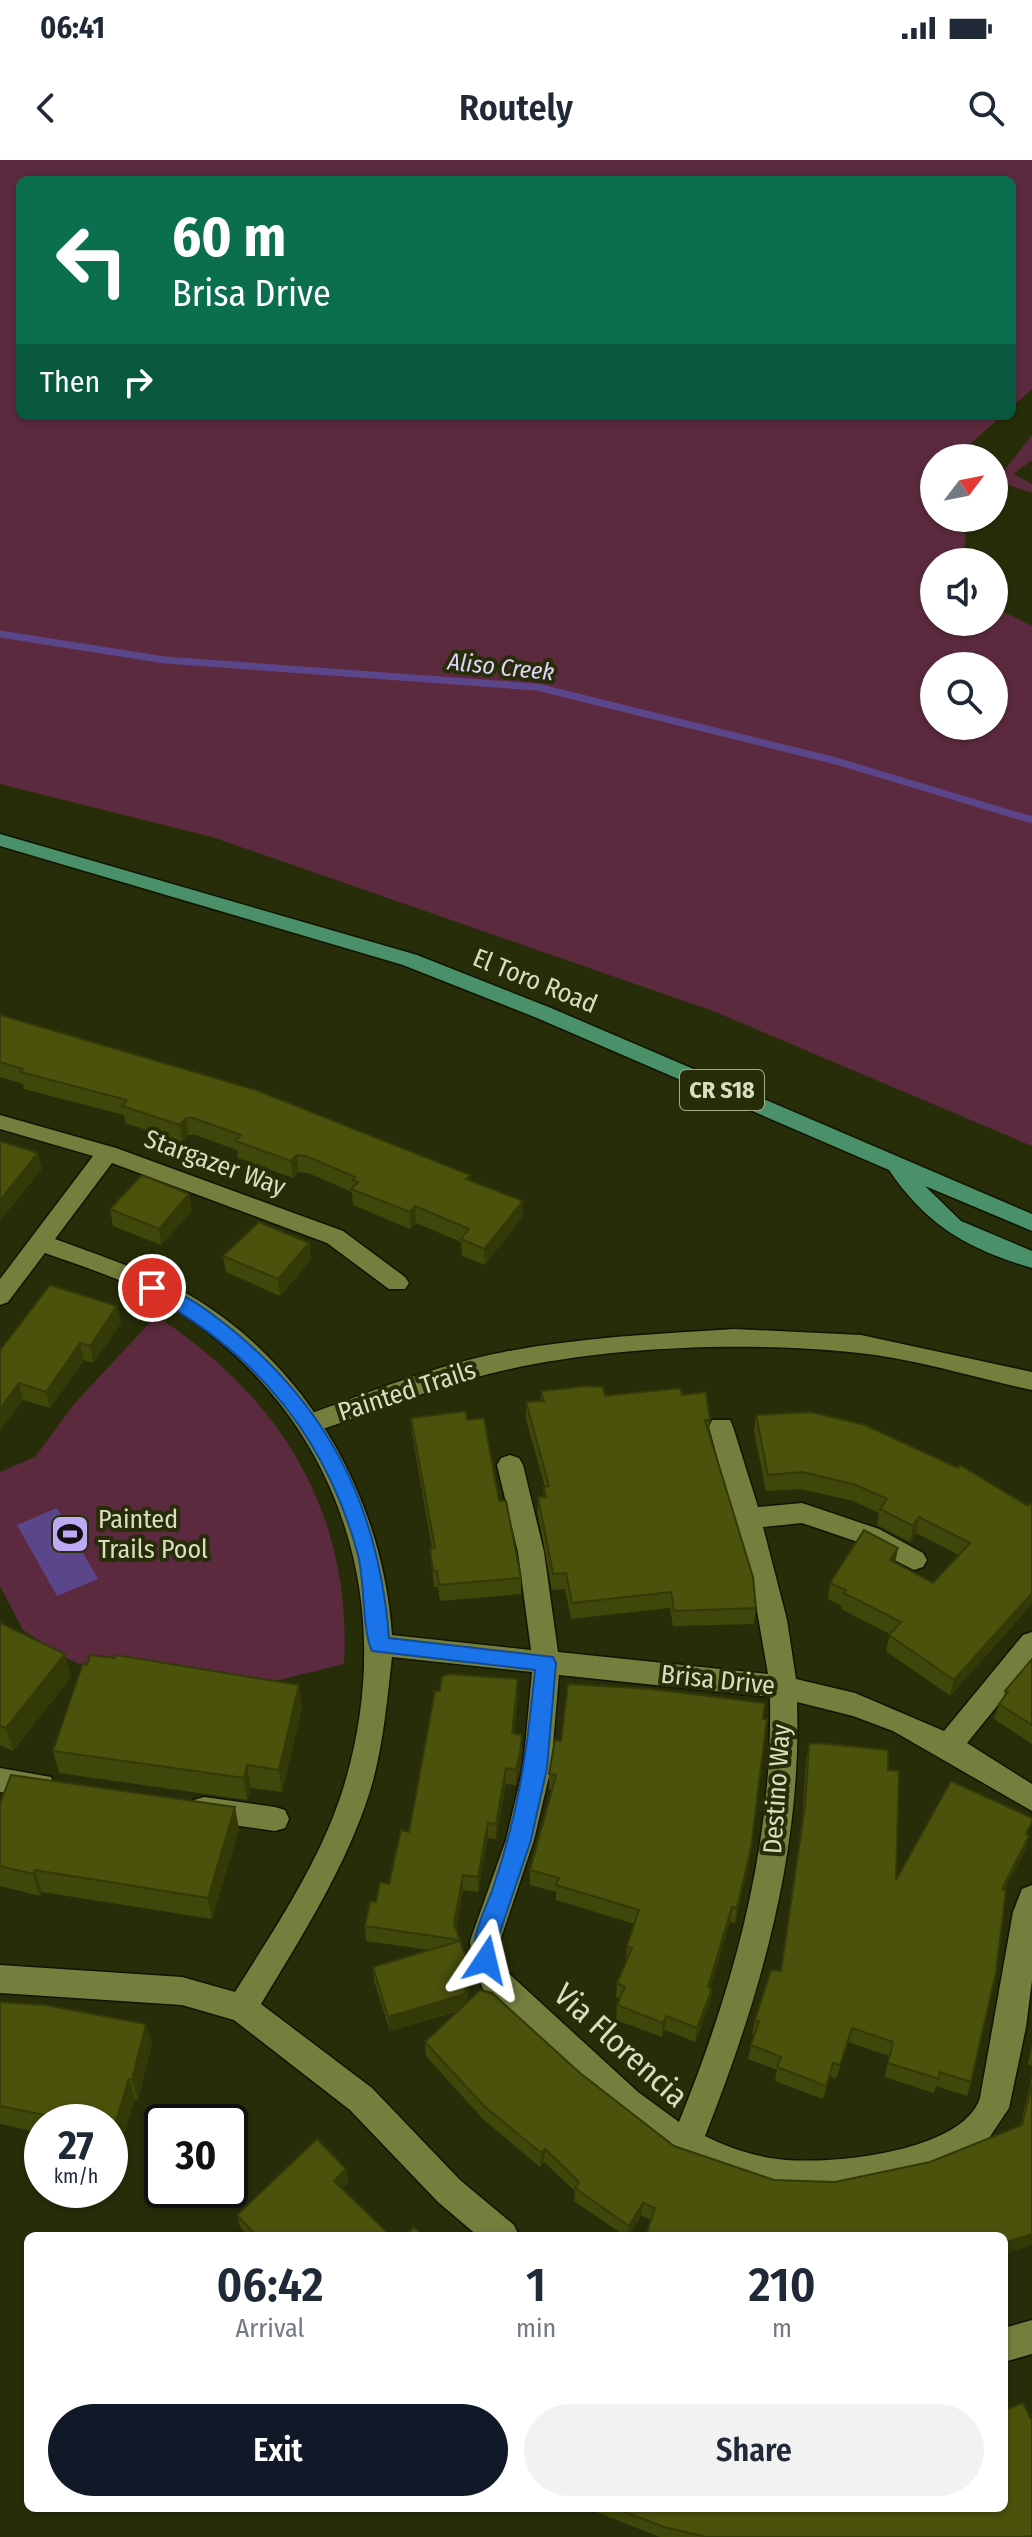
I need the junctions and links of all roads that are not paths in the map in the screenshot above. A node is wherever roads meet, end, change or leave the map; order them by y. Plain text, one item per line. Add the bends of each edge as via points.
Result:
1 (0, 840) edge
2 (0, 1122) edge
3 (108, 1153) junction
4 (897, 1166) junction
5 (1032, 1223) edge
6 (42, 1243) junction
7 (1032, 1260) edge
8 (397, 1283) dead end
9 (0, 1296) edge
10 (1032, 1381) edge
11 (310, 1424) junction
12 (721, 1427) dead end
13 (510, 1465) dead end
14 (748, 1518) junction
15 (914, 1560) dead end
16 (1032, 1643) edge
17 (379, 1645) junction
18 (546, 1663) junction
19 (783, 1687) junction
20 (948, 1746) junction
21 (0, 1780) edge
22 (67, 1789) edge
23 (1032, 1799) edge
24 (171, 1804) edge
25 (275, 1819) dead end
26 (1032, 1898) edge
27 (0, 1979) edge
28 (242, 2008) junction
29 (685, 2146) junction
30 (498, 2232) edge
31 (1032, 2337) edge
32 (1008, 2344) edge

1 - 4 main road, El Toro Road / CR S18 via 410,960
2 - 3 street, Stargazer Way
3 - 6 street
3 - 8 street, Stargazer Way via 335,1237
4 - 5 main road, El Toro Road / CR S18
4 - 7 main road via 953,1227
6 - 9 street
6 - 11 street via 126,1274 200,1313 258,1361
10 - 11 street, Painted Trails via 861,1344 721,1339 604,1346 503,1361 421,1383
11 - 17 street, Painted Trails via 359,1521 374,1579
12 - 14 street, Destino Way
13 - 18 street, Via Florencia via 531,1552
14 - 15 street via 802,1513 870,1536
14 - 19 street, Destino Way
16 - 20 street
17 - 18 street, Brisa Drive
17 - 28 street, Painted Trails via 354,1798 301,1910
18 - 19 street, Brisa Drive
18 - 29 street, Via Florencia via 537,1768 520,1840 485,1941 486,1960 494,1979 634,2112
19 - 20 street, Brisa Drive via 855,1705
19 - 29 street, Destino Way via 782,1788 751,1962
20 - 23 street, Brisa Drive
21 - 22 street
24 - 25 street
26 - 29 street, Via Florencia via 993,2111 980,2129 957,2145 915,2160 804,2178 727,2165
27 - 28 street via 182,1991
28 - 30 street via 361,2099 449,2191
31 - 32 street

